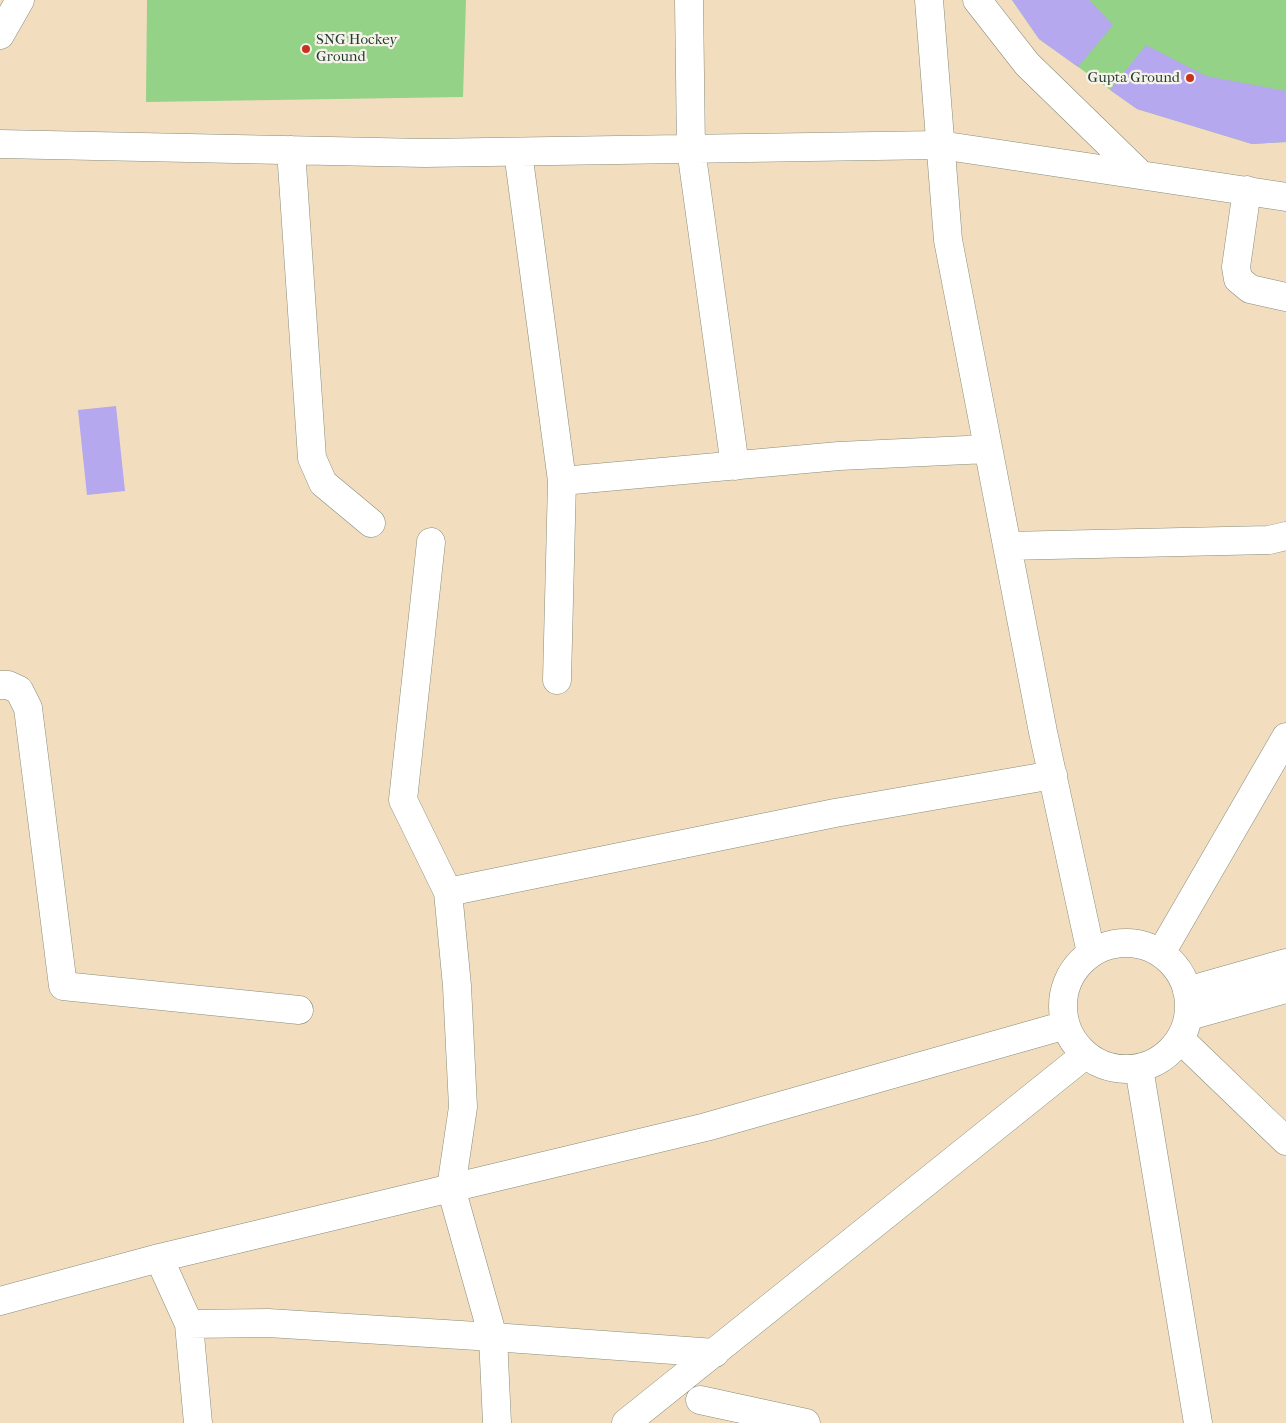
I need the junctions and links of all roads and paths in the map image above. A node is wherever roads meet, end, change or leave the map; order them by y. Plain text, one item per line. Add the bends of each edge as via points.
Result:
1 (20, 0) edge
2 (689, 0) edge
3 (929, 0) edge
4 (977, 0) edge
5 (0, 36) edge
6 (0, 144) edge
7 (940, 145) junction
8 (691, 149) junction
9 (291, 150) junction
10 (518, 152) junction
11 (1141, 175) junction
12 (1247, 190) junction
13 (1286, 197) edge
14 (1286, 297) edge
15 (988, 449) junction
16 (735, 466) junction
17 (562, 481) junction
18 (371, 523) dead end
19 (1286, 536) edge
20 (431, 542) dead end
21 (1007, 546) junction
22 (557, 680) dead end
23 (0, 685) edge
24 (1286, 737) edge
25 (1053, 775) junction
26 (448, 892) junction
27 (1091, 953) junction
28 (1161, 953) junction
29 (1286, 962) edge
30 (1286, 989) edge
31 (299, 1010) dead end
32 (1186, 1015) junction
33 (1066, 1025) junction
34 (1085, 1054) junction
35 (1139, 1068) junction
36 (1286, 1141) edge
37 (451, 1188) junction
38 (159, 1258) junction
39 (0, 1301) edge
40 (189, 1324) junction
41 (493, 1337) junction
42 (706, 1359) junction
43 (701, 1412) edge
44 (198, 1423) edge
45 (497, 1423) edge
46 (626, 1423) edge
47 (806, 1423) edge
48 (1198, 1423) edge

1 - 5 street
2 - 8 street
3 - 7 street
4 - 11 street via 1027,64
6 - 9 street
7 - 8 street
7 - 11 street
7 - 15 street via 948,240
8 - 10 street
8 - 16 street
9 - 10 street
9 - 18 street via 312,458 323,483
10 - 17 street
11 - 12 street
12 - 13 street
12 - 14 street via 1236,267 1238,279 1250,289
15 - 16 street
15 - 21 street
16 - 17 street
17 - 22 street
19 - 21 street via 1269,540
20 - 26 street via 404,800
21 - 25 street
23 - 31 street via 19,690 28,708 63,986
24 - 28 street
25 - 26 street via 835,813
25 - 27 street
26 - 37 street via 458,986 463,1107
27 - 28 street via 1114,944 1138,943
27 - 33 street via 1072,973 1063,998
28 - 32 street via 1178,970
29 - 32 street
30 - 32 street
32 - 35 street via 1163,1058
32 - 36 street
33 - 34 street
33 - 37 street via 706,1127
34 - 35 street via 1110,1068
34 - 42 street
35 - 48 street
37 - 38 street
37 - 41 street
38 - 39 street
38 - 40 street
40 - 41 street via 268,1323
40 - 44 street
41 - 42 street
41 - 45 street
42 - 43 street
42 - 46 street
43 - 47 street

